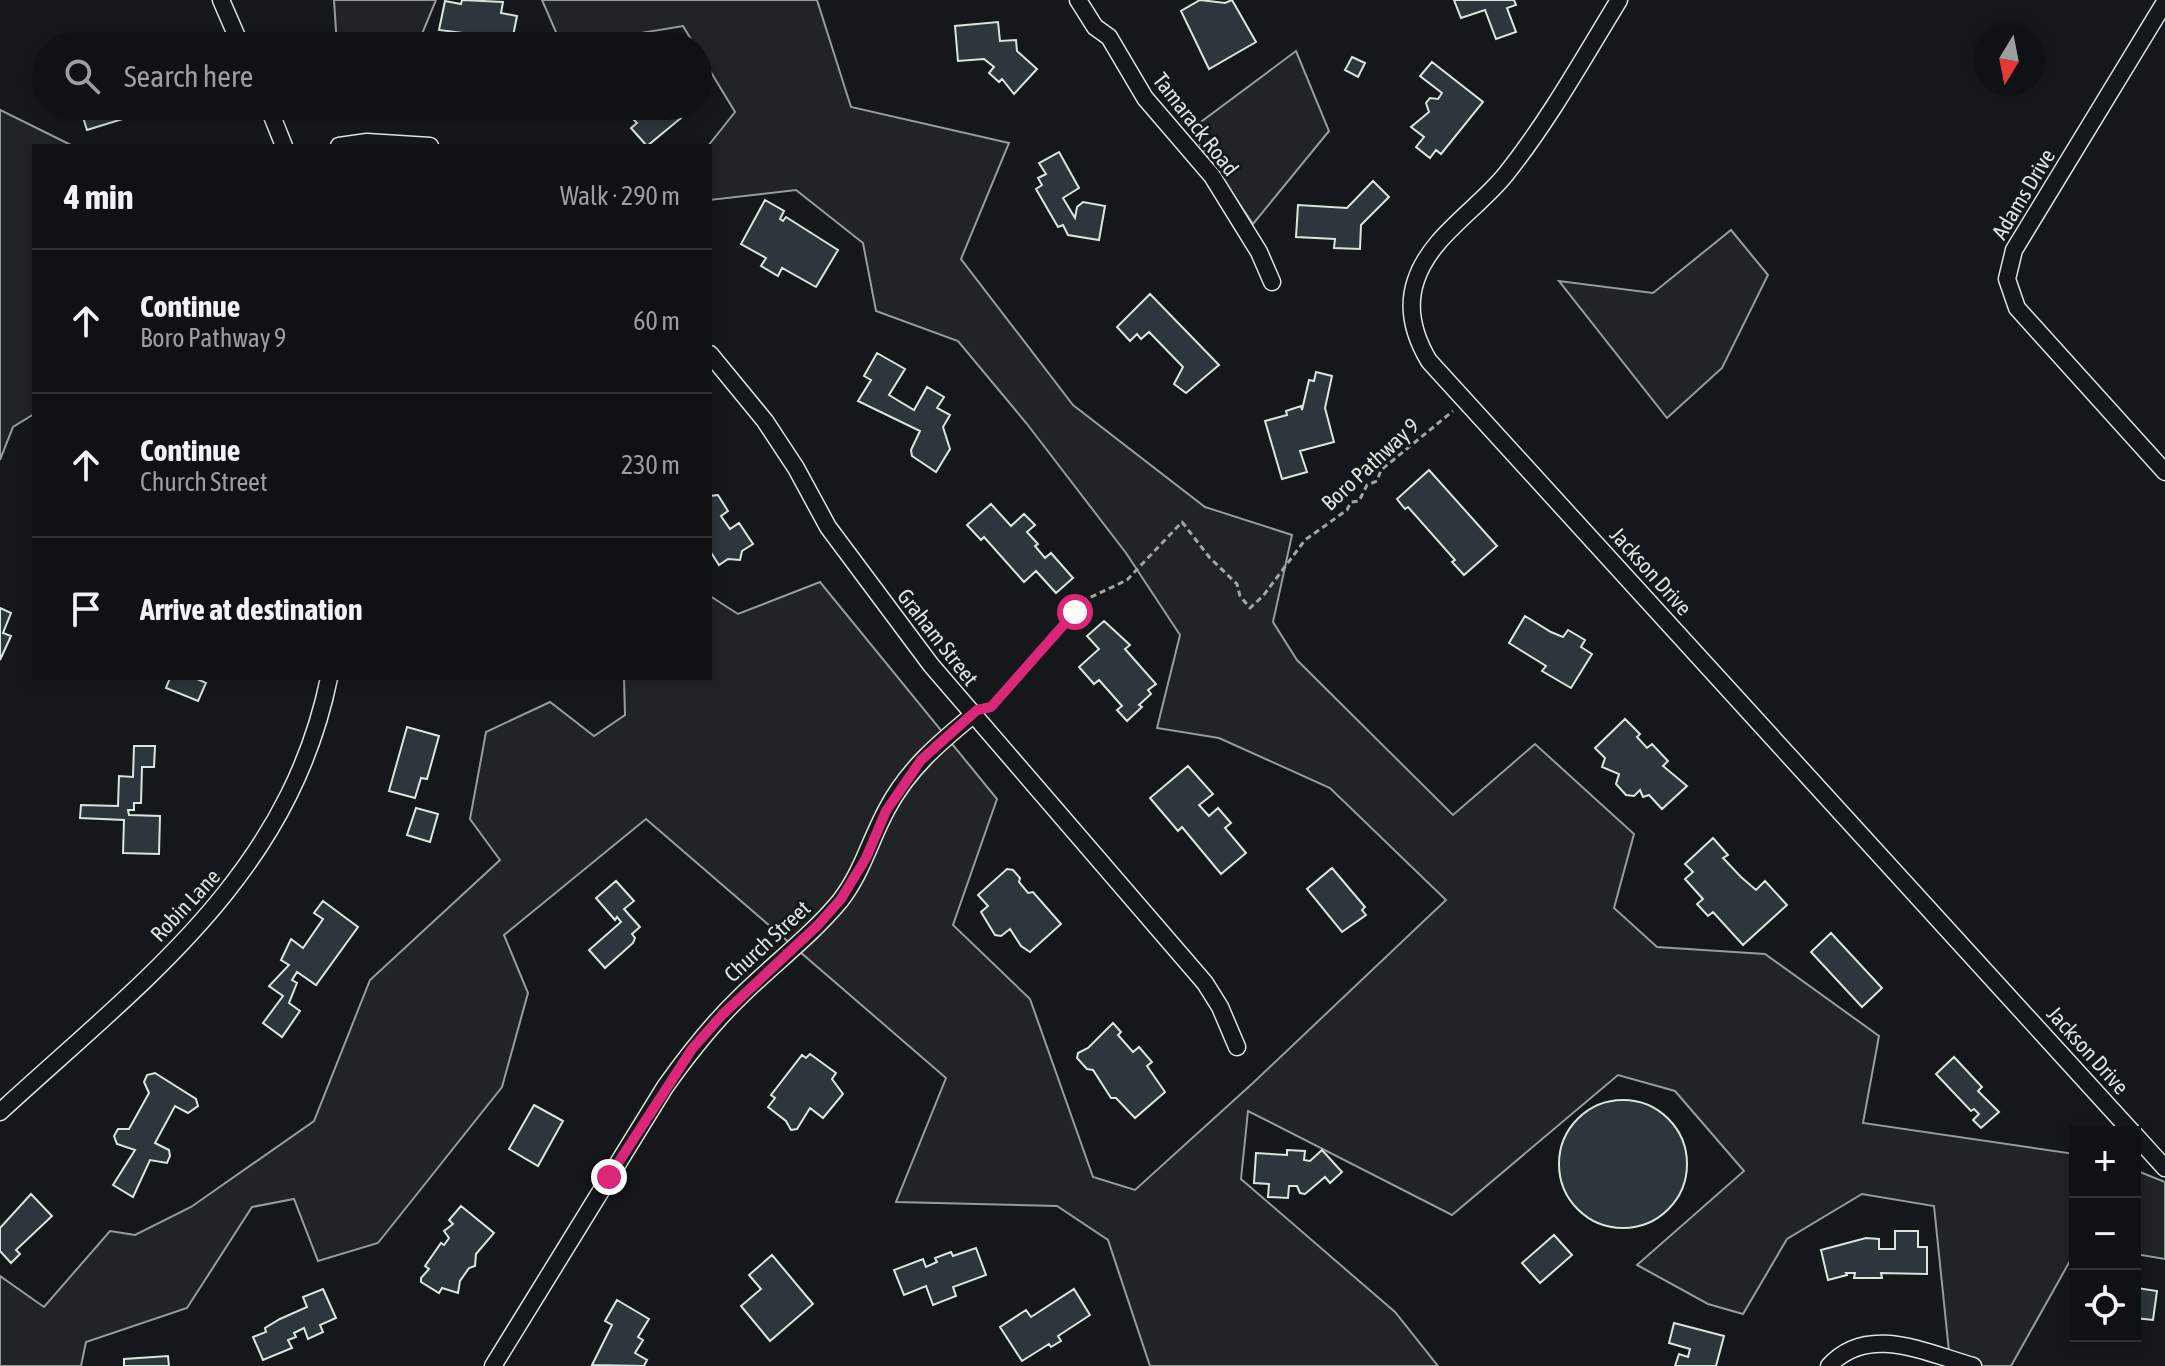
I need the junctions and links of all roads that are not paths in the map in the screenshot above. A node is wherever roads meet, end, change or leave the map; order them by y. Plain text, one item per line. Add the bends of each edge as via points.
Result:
1 (221, 0) edge
2 (1078, 0) edge
3 (1619, 0) edge
4 (2165, 2) edge
5 (235, 32) edge
6 (274, 120) edge
7 (283, 144) edge
8 (353, 144) edge
9 (398, 144) edge
10 (1272, 282) dead end
11 (712, 356) edge
12 (2165, 472) edge
13 (328, 680) edge
14 (974, 716) junction
15 (1237, 1047) dead end
16 (0, 1112) edge
17 (2127, 1126) edge
18 (2141, 1142) edge
19 (2165, 1168) edge
20 (493, 1366) edge
21 (1829, 1366) edge
22 (1973, 1366) edge

1 - 5 street
2 - 10 street, Tamarack Road via 1095,27 1109,37 1145,98 1212,176
3 - 17 street, Jackson Drive via 1534,138 1479,204 1434,247 1415,282 1411,303 1419,343 1465,401
4 - 12 street, Adams Drive via 2014,250 2007,279 2017,308
6 - 7 street
8 - 9 street
11 - 14 street, Graham Street via 765,421 828,527 879,597
13 - 16 street, Robin Lane via 295,783 235,885 195,931
14 - 15 street, Graham Street via 1205,983
14 - 20 street, Church Street via 932,749 903,782 841,899 692,1049
18 - 19 street, Jackson Drive
21 - 22 street via 1851,1348 1884,1342

